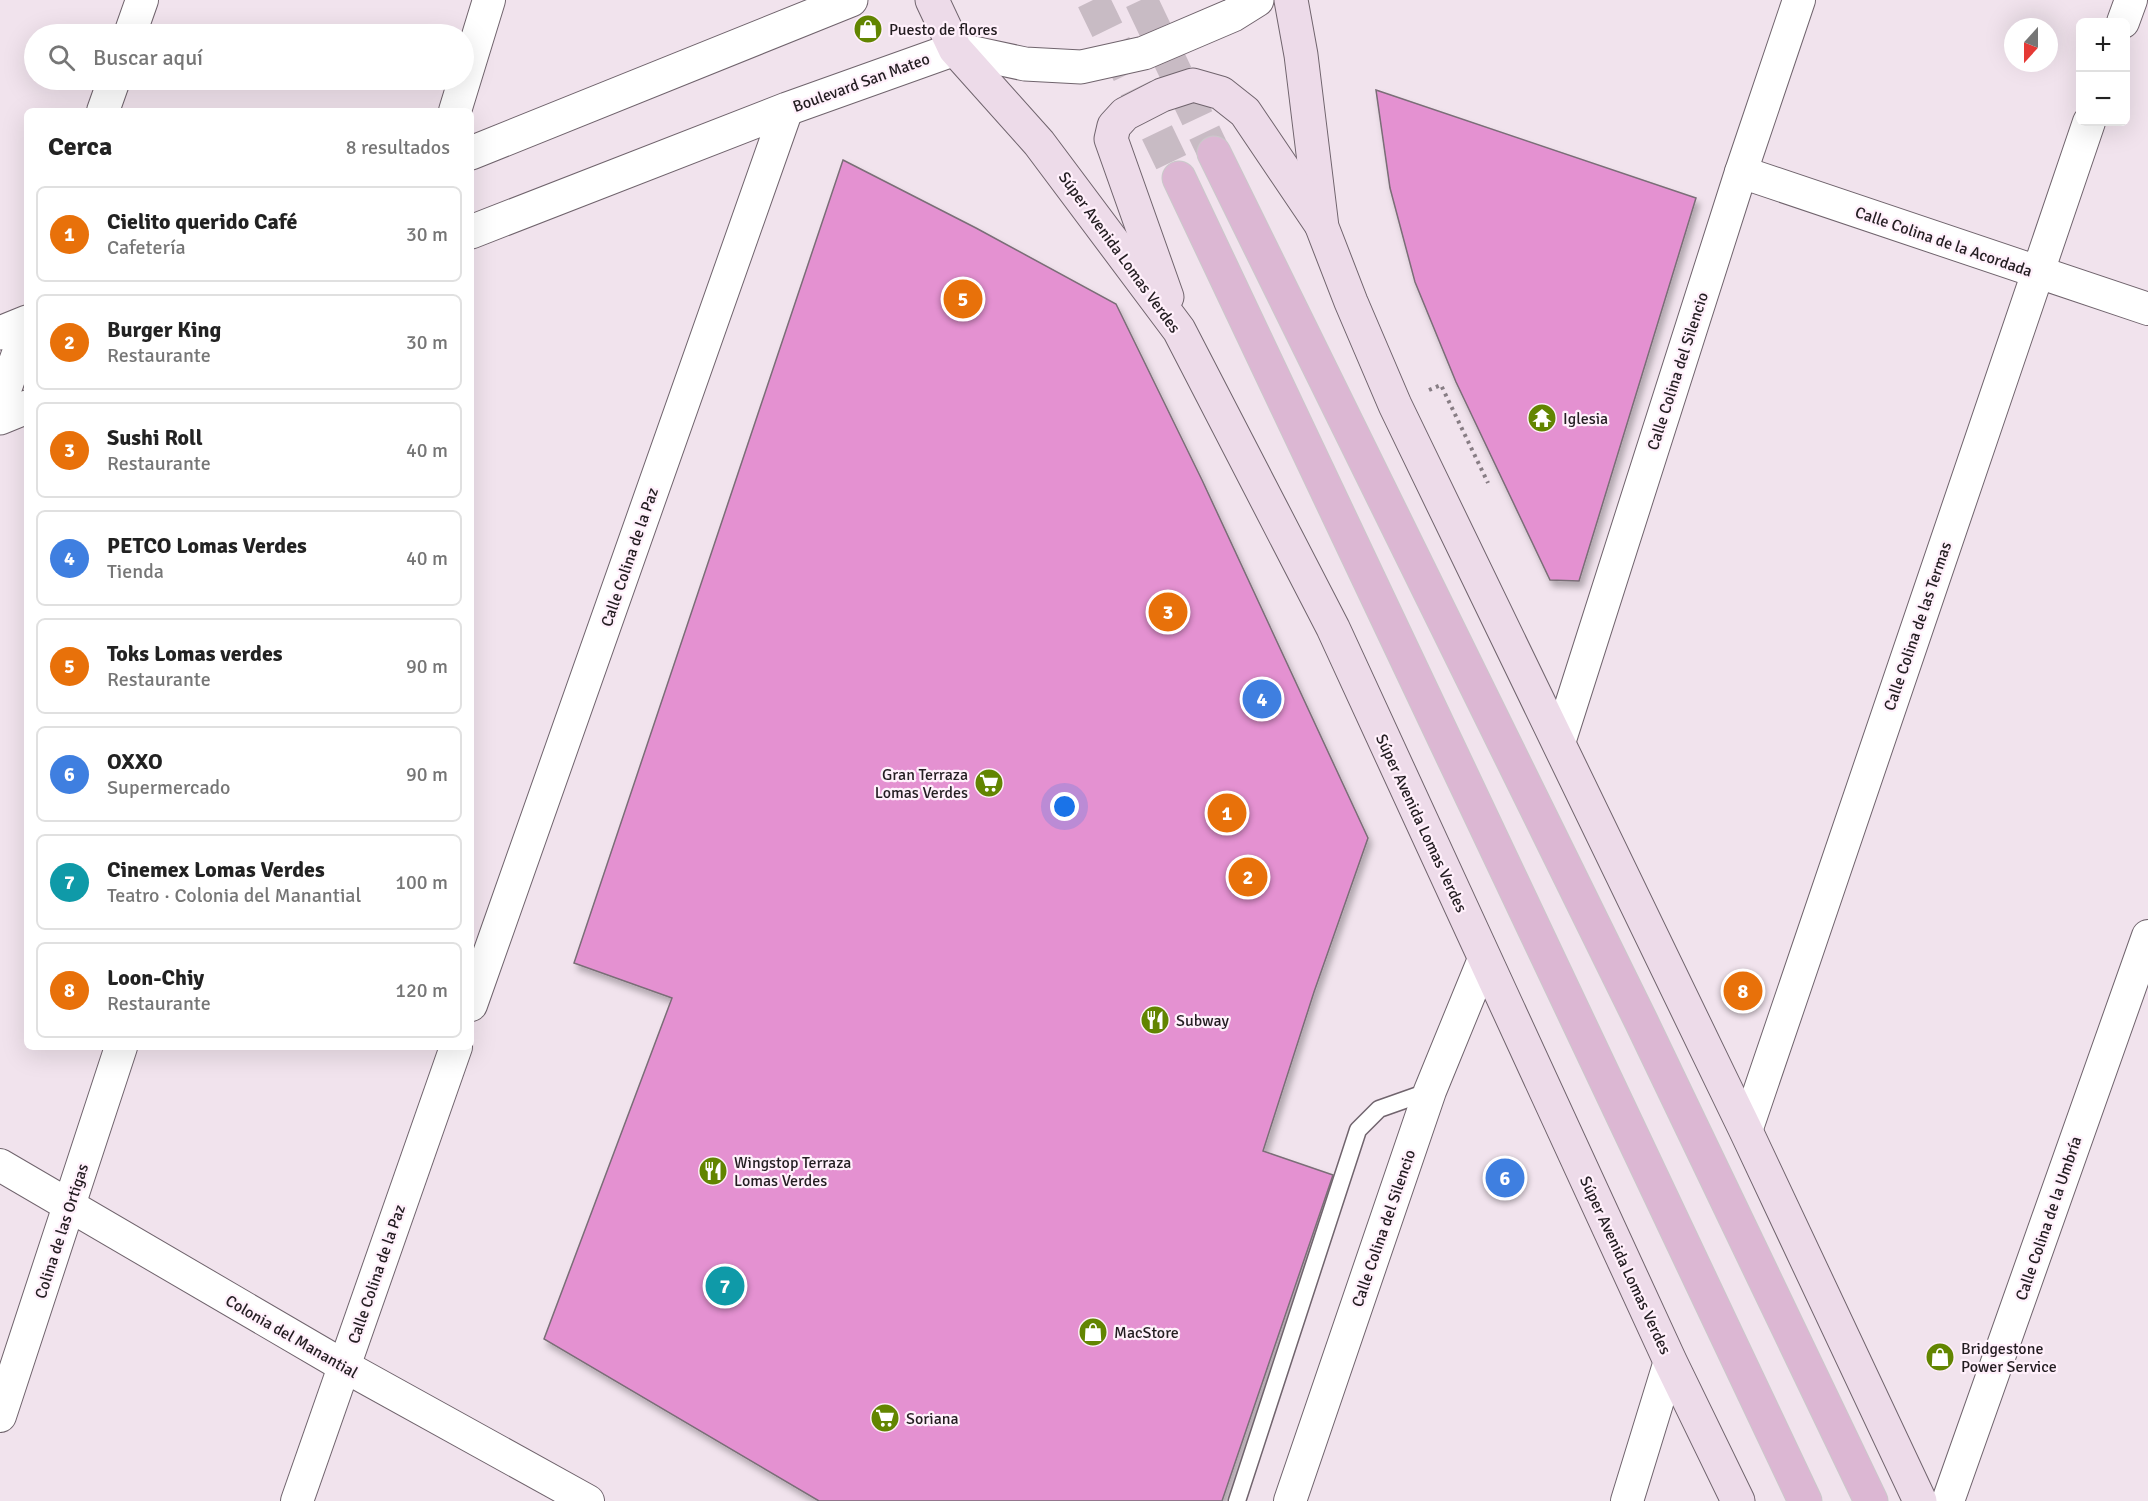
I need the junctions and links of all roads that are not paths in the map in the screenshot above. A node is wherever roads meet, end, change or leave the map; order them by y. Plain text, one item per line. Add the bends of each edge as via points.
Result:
1 (142, 0) edge
2 (489, 0) edge
3 (932, 0) edge
4 (1257, 0) edge
5 (1291, 0) edge
6 (1799, 0) edge
7 (2131, 0) edge
8 (836, 3) edge
9 (2124, 18) edge
10 (134, 24) edge
11 (474, 49) edge
12 (955, 49) junction
13 (110, 90) edge
14 (461, 90) edge
15 (104, 108) edge
16 (456, 108) edge
17 (787, 109) junction
18 (2088, 126) edge
19 (474, 152) edge
20 (1214, 153) tunnel mouth
21 (1741, 172) junction
22 (1179, 178) tunnel mouth
23 (1322, 227) junction
24 (474, 231) edge
25 (2037, 272) junction
26 (2148, 309) edge
27 (24, 323) edge
28 (1179, 330) junction
29 (0, 333) edge
30 (24, 336) edge
31 (0, 404) edge
32 (24, 408) edge
33 (0, 418) edge
34 (1559, 744) junction
35 (2148, 936) edge
36 (1484, 959) junction
37 (474, 996) edge
38 (120, 1050) edge
39 (455, 1050) edge
40 (1430, 1091) junction
41 (1746, 1131) junction
42 (0, 1165) edge
43 (69, 1205) junction
44 (1670, 1360) junction
45 (344, 1366) junction
46 (0, 1416) edge
47 (297, 1501) edge
48 (588, 1501) edge
49 (1238, 1501) edge
50 (1290, 1501) edge
51 (1627, 1501) edge
52 (1738, 1501) edge
53 (1805, 1501) edge
54 (1871, 1501) edge
55 (1920, 1501) edge
56 (1948, 1501) edge

1 - 10 street
2 - 11 street
3 - 12 main road, Súper Avenida Lomas Verdes
4 - 12 street via 1233,15 1144,53 1081,67 1025,64
5 - 23 main road
6 - 21 street, Calle Colina del Silencio
7 - 9 street
8 - 19 street
12 - 17 street, Boulevard San Mateo
12 - 28 main road, Súper Avenida Lomas Verdes via 1039,142
13 - 15 street
14 - 16 street
17 - 24 street, Boulevard San Mateo
17 - 37 street, Calle Colina de la Paz
18 - 25 street, Calle Colina de las Termas
20 - 54 main road via 1636,1010
21 - 25 street, Calle Colina de la Acordada
21 - 34 street, Calle Colina del Silencio
22 - 53 main road
23 - 28 main road via 1245,112 1221,93 1193,85 1162,94 1125,114 1114,126 1112,139
23 - 34 main road via 1395,405
25 - 26 street, Calle Colina de la Acordada
25 - 41 street, Calle Colina de las Termas
27 - 29 street
28 - 36 main road, Súper Avenida Lomas Verdes via 1333,628
30 - 31 street
32 - 33 street
34 - 41 main road
35 - 56 street, Calle Colina de la Umbría
36 - 40 street, Calle Colina del Silencio
36 - 44 main road, Súper Avenida Lomas Verdes
38 - 43 street, Colina de las Ortigas
39 - 45 street, Calle Colina de la Paz
40 - 49 lane via 1379,1109 1358,1130
40 - 50 street, Calle Colina del Silencio
41 - 55 main road
42 - 43 street, Colonia del Manantial
43 - 45 street, Colonia del Manantial
43 - 46 street, Colina de las Ortigas
44 - 51 street
44 - 52 main road, Súper Avenida Lomas Verdes
45 - 47 street, Calle Colina de la Paz
45 - 48 street, Colonia del Manantial

